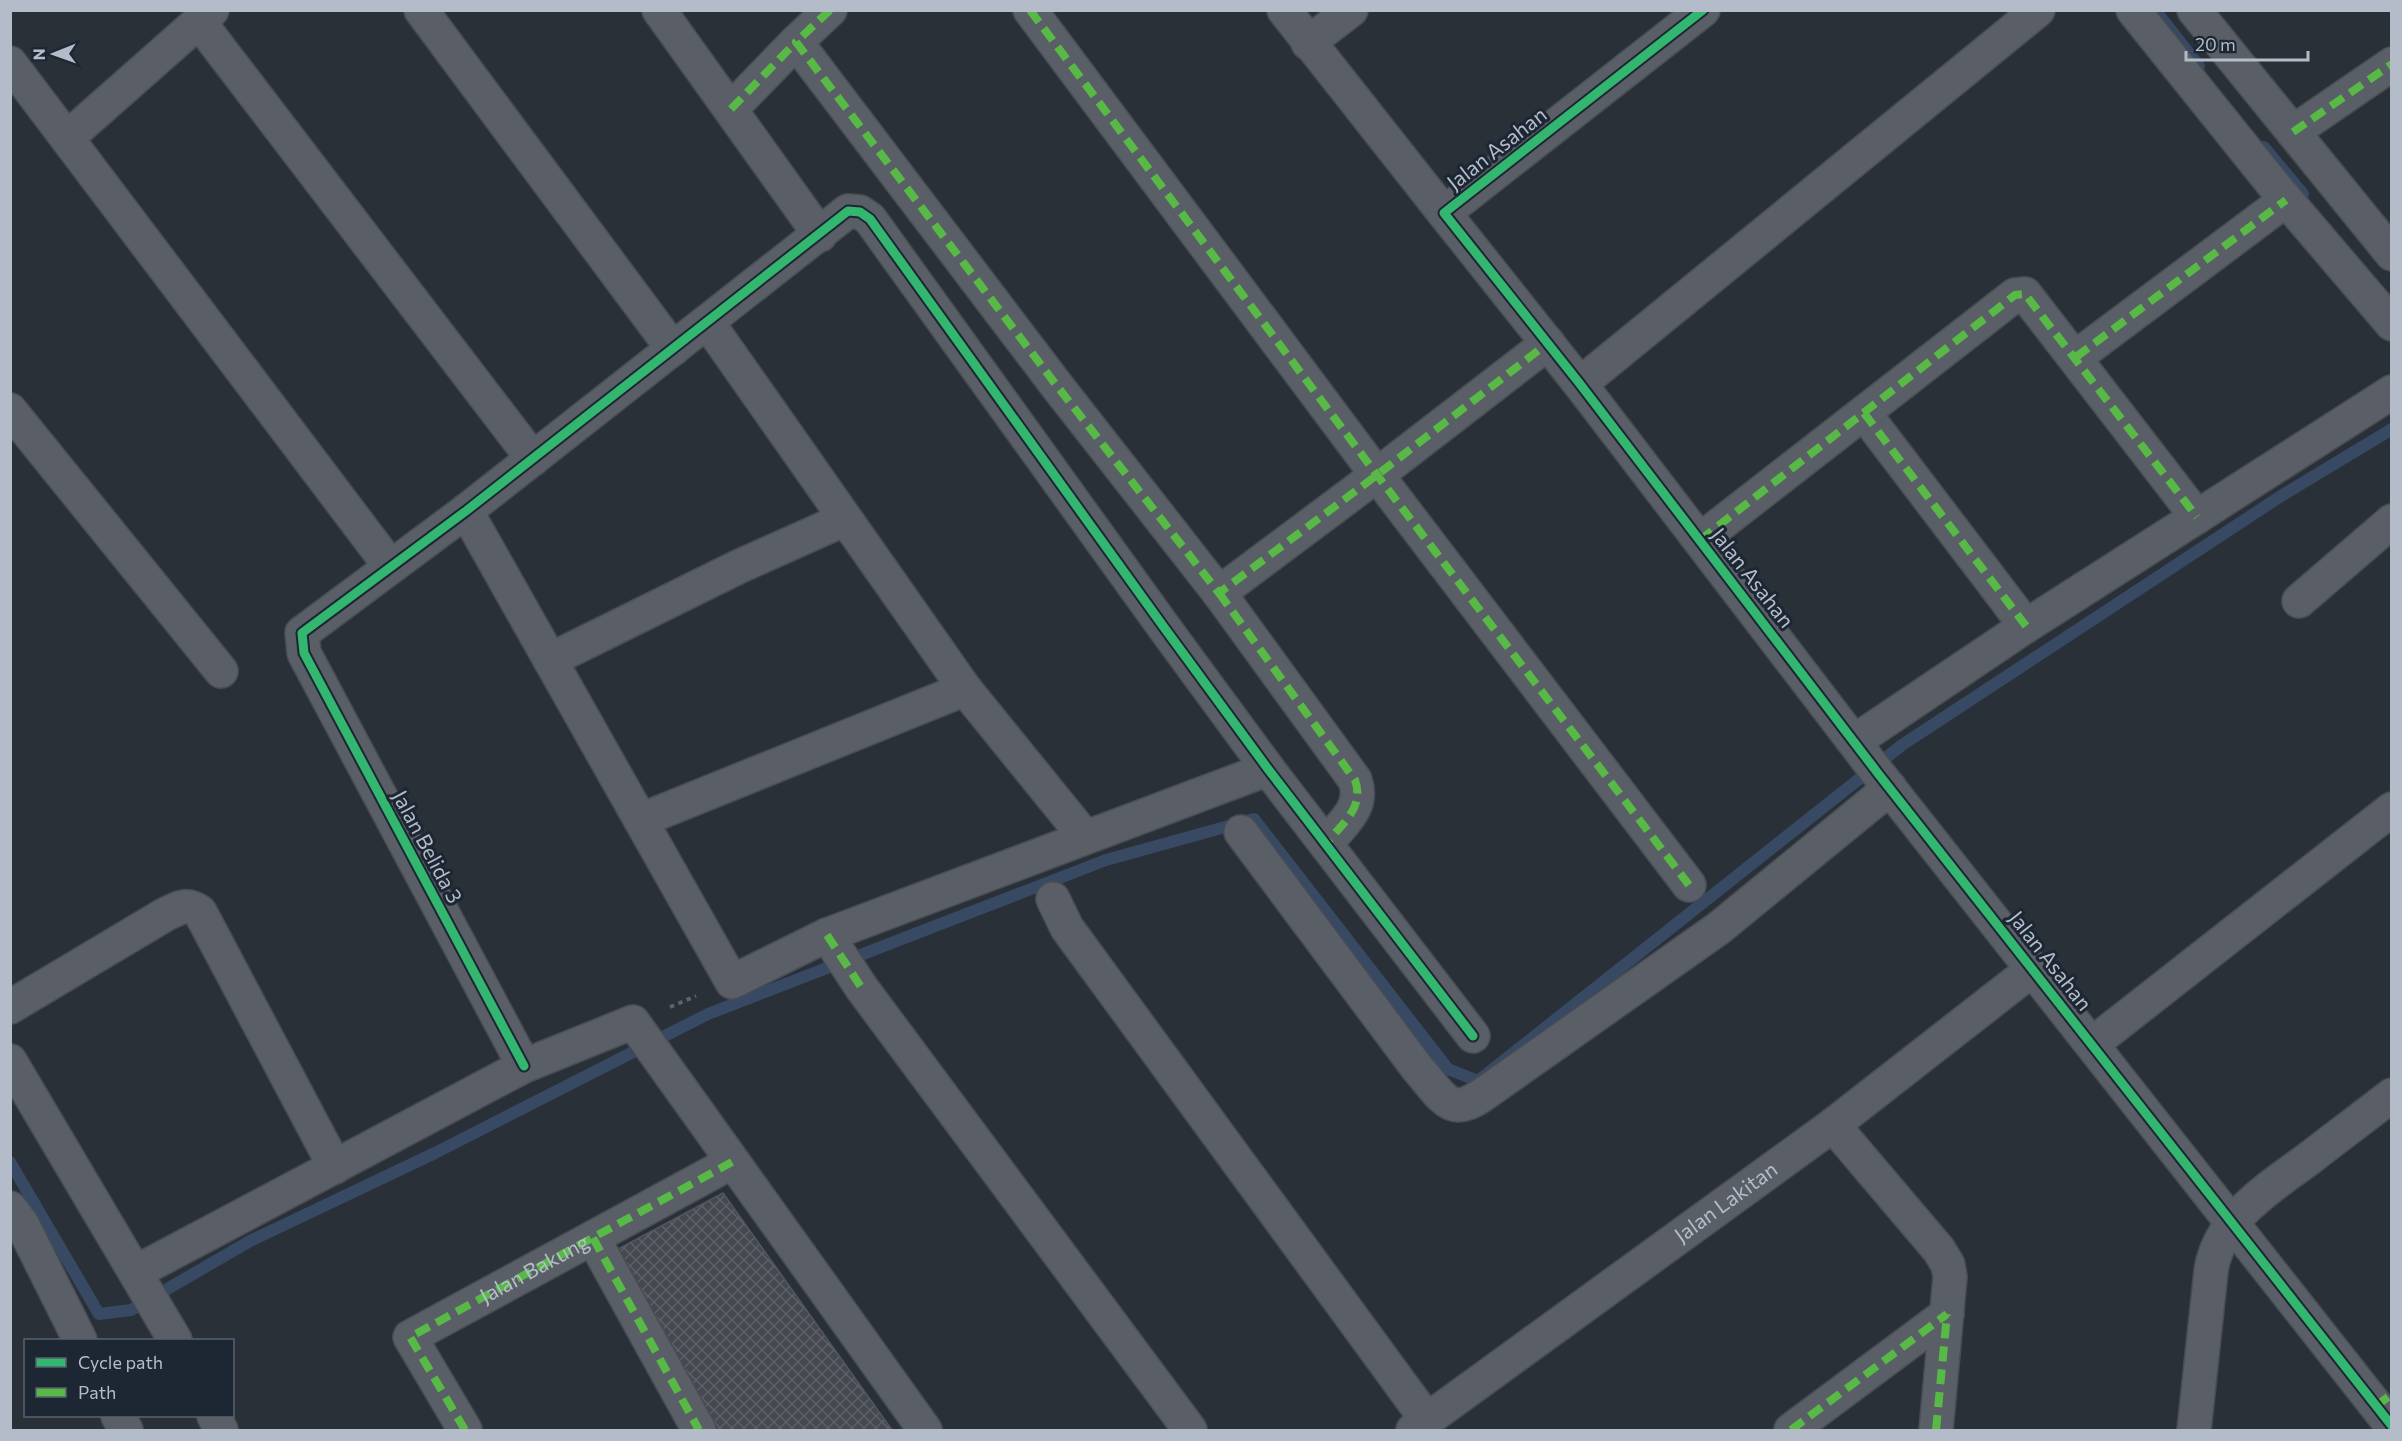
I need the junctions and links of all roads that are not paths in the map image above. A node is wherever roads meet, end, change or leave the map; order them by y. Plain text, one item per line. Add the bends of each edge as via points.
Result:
1 (421, 10) edge
2 (658, 10) edge
3 (830, 10) edge
4 (1030, 10) edge
5 (1284, 10) edge
6 (1351, 10) edge
7 (1703, 10) edge
8 (2038, 10) edge
9 (2133, 10) edge
10 (2194, 10) edge
11 (206, 16) edge
12 (796, 42) junction
13 (1308, 43) junction
14 (10, 63) edge
15 (2391, 64) edge
16 (731, 109) junction
17 (2292, 132) junction
18 (67, 138) junction
19 (2286, 200) junction
20 (1444, 213) junction
21 (820, 235) junction
22 (2391, 254) edge
23 (708, 323) junction
24 (2391, 324) edge
25 (1548, 343) junction
26 (674, 349) junction
27 (2076, 357) junction
28 (1580, 384) junction
29 (2391, 392) edge
30 (10, 410) edge
31 (1864, 413) junction
32 (533, 459) junction
33 (1377, 475) junction
34 (466, 511) junction
35 (2197, 517) junction
36 (845, 519) junction
37 (2391, 521) edge
38 (1700, 540) junction
39 (390, 566) junction
40 (1219, 593) junction
41 (2299, 600) dead end
42 (2026, 626) junction
43 (550, 660) junction
44 (221, 671) dead end
45 (964, 689) junction
46 (1872, 764) junction
47 (1268, 769) junction
48 (2391, 809) edge
49 (641, 820) junction
50 (1241, 832) dead end
51 (1085, 837) junction
52 (1326, 844) junction
53 (1689, 885) dead end
54 (1053, 899) dead end
55 (830, 940) junction
56 (2033, 969) junction
57 (10, 1007) edge
58 (1473, 1035) dead end
59 (2092, 1044) junction
60 (10, 1061) edge
61 (524, 1066) junction
62 (2391, 1095) edge
63 (1833, 1125) junction
64 (732, 1162) junction
65 (335, 1167) junction
66 (10, 1208) edge
67 (2232, 1224) junction
68 (594, 1238) junction
69 (155, 1304) edge
70 (1947, 1314) junction
71 (79, 1339) edge
72 (2386, 1408) edge
73 (119, 1417) edge
74 (214, 1417) edge
75 (1420, 1425) edge
76 (126, 1431) edge
77 (221, 1431) edge
78 (465, 1431) edge
79 (699, 1431) edge
80 (925, 1431) edge
81 (1190, 1431) edge
82 (1791, 1431) edge
83 (1936, 1431) edge
84 (2194, 1431) edge

1 - 26 street
2 - 16 street
3 - 12 street
4 - 33 street
5 - 13 street
6 - 13 street
7 - 20 street, Jalan Asahan
8 - 28 street
9 - 19 street
10 - 17 street
11 - 18 street
11 - 32 street
12 - 16 street
12 - 40 street
13 - 20 street
14 - 18 street
15 - 17 street
16 - 21 street
17 - 22 street
18 - 39 street
19 - 24 street
19 - 27 street
20 - 25 street, Jalan Asahan
21 - 23 street
21 - 47 street via 848,211 860,212 870,219
23 - 26 street
23 - 36 street
25 - 28 street, Jalan Asahan
25 - 33 street
26 - 32 street
27 - 31 street via 2025,294 2015,295
27 - 35 street
28 - 38 street, Jalan Asahan
29 - 35 street
30 - 44 street
31 - 38 street
31 - 42 street
32 - 34 street
33 - 40 street
33 - 53 street
34 - 39 street
34 - 43 street
35 - 42 street
36 - 43 street
36 - 45 street
37 - 41 street
38 - 46 street, Jalan Asahan
39 - 61 street, Jalan Belida 3 via 303,633 303,653
40 - 52 street via 1355,780 1357,804
42 - 46 street
43 - 49 street
45 - 49 street
45 - 51 street
46 - 50 street via 1719,928 1481,1096 1457,1106 1446,1100 1418,1069
46 - 56 street, Jalan Asahan
47 - 51 street
47 - 52 street
48 - 59 street
49 - 55 street via 732,982
51 - 55 street
52 - 58 street
54 - 75 street via 1067,928
55 - 81 street
56 - 59 street, Jalan Asahan
56 - 63 street, Jalan Lakitan
57 - 65 street via 166,914 185,905 194,907
59 - 67 street, Jalan Asahan
60 - 69 street
61 - 64 street via 634,1025
61 - 65 street
62 - 67 street via 2251,1202
63 - 70 street via 1948,1264
63 - 75 street, Jalan Lakitan
64 - 68 street
64 - 80 street
65 - 69 street
66 - 71 street via 22,1224
67 - 72 street, Jalan Asahan
67 - 84 street via 2212,1263
68 - 78 street, Jalan Bakung via 410,1337
68 - 79 street, Jalan Bakung
70 - 82 street
70 - 83 street
73 - 76 street
74 - 77 street

